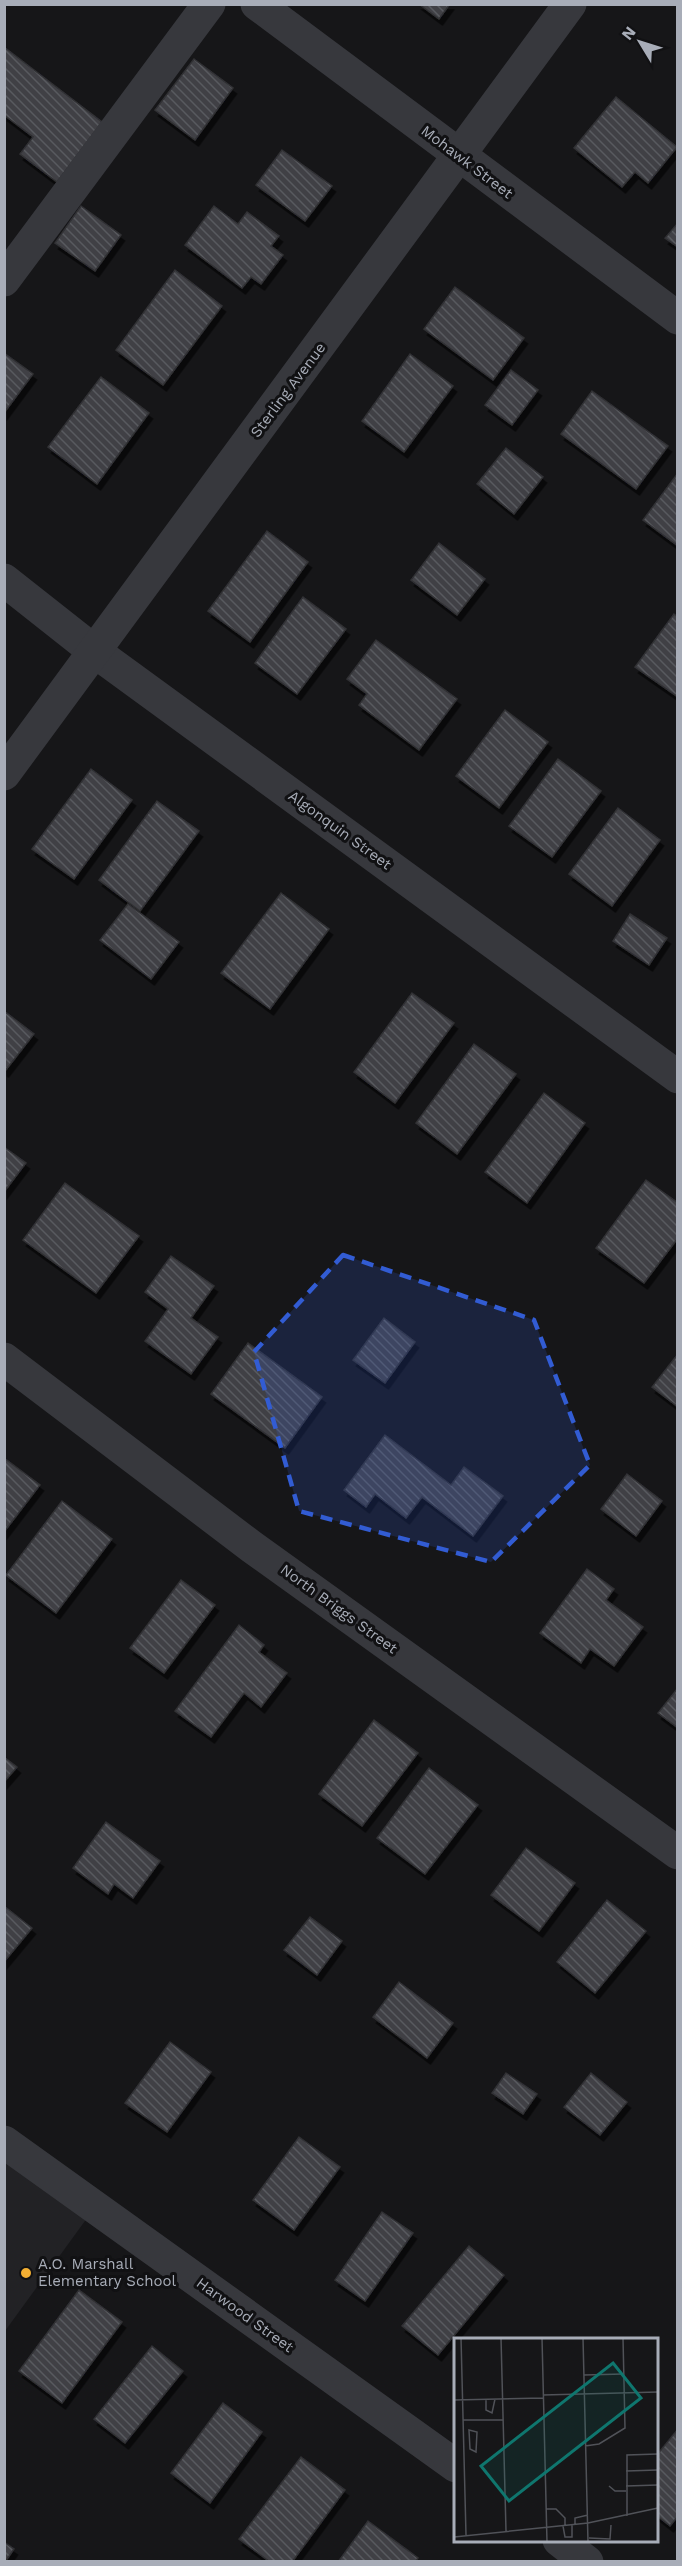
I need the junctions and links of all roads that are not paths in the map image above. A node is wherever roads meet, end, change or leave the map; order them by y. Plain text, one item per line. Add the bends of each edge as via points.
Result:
1 (209, 4) edge
2 (257, 4) edge
3 (570, 4) edge
4 (460, 157) junction
5 (4, 280) edge
6 (678, 318) edge
7 (4, 580) edge
8 (94, 651) junction
9 (4, 774) edge
10 (678, 1077) edge
11 (4, 1359) edge
12 (678, 1853) edge
13 (4, 2142) edge
14 (454, 2465) edge
15 (560, 2542) edge
16 (587, 2562) edge

1 - 5 street
2 - 4 street, Mohawk Street
3 - 4 street, Sterling Avenue
4 - 6 street, Mohawk Street
4 - 8 street, Sterling Avenue
7 - 8 street, Algonquin Street
8 - 9 street, Sterling Avenue
8 - 10 street, Algonquin Street
11 - 12 street, North Briggs Street via 252,1547
13 - 14 street, Harwood Street
15 - 16 street

